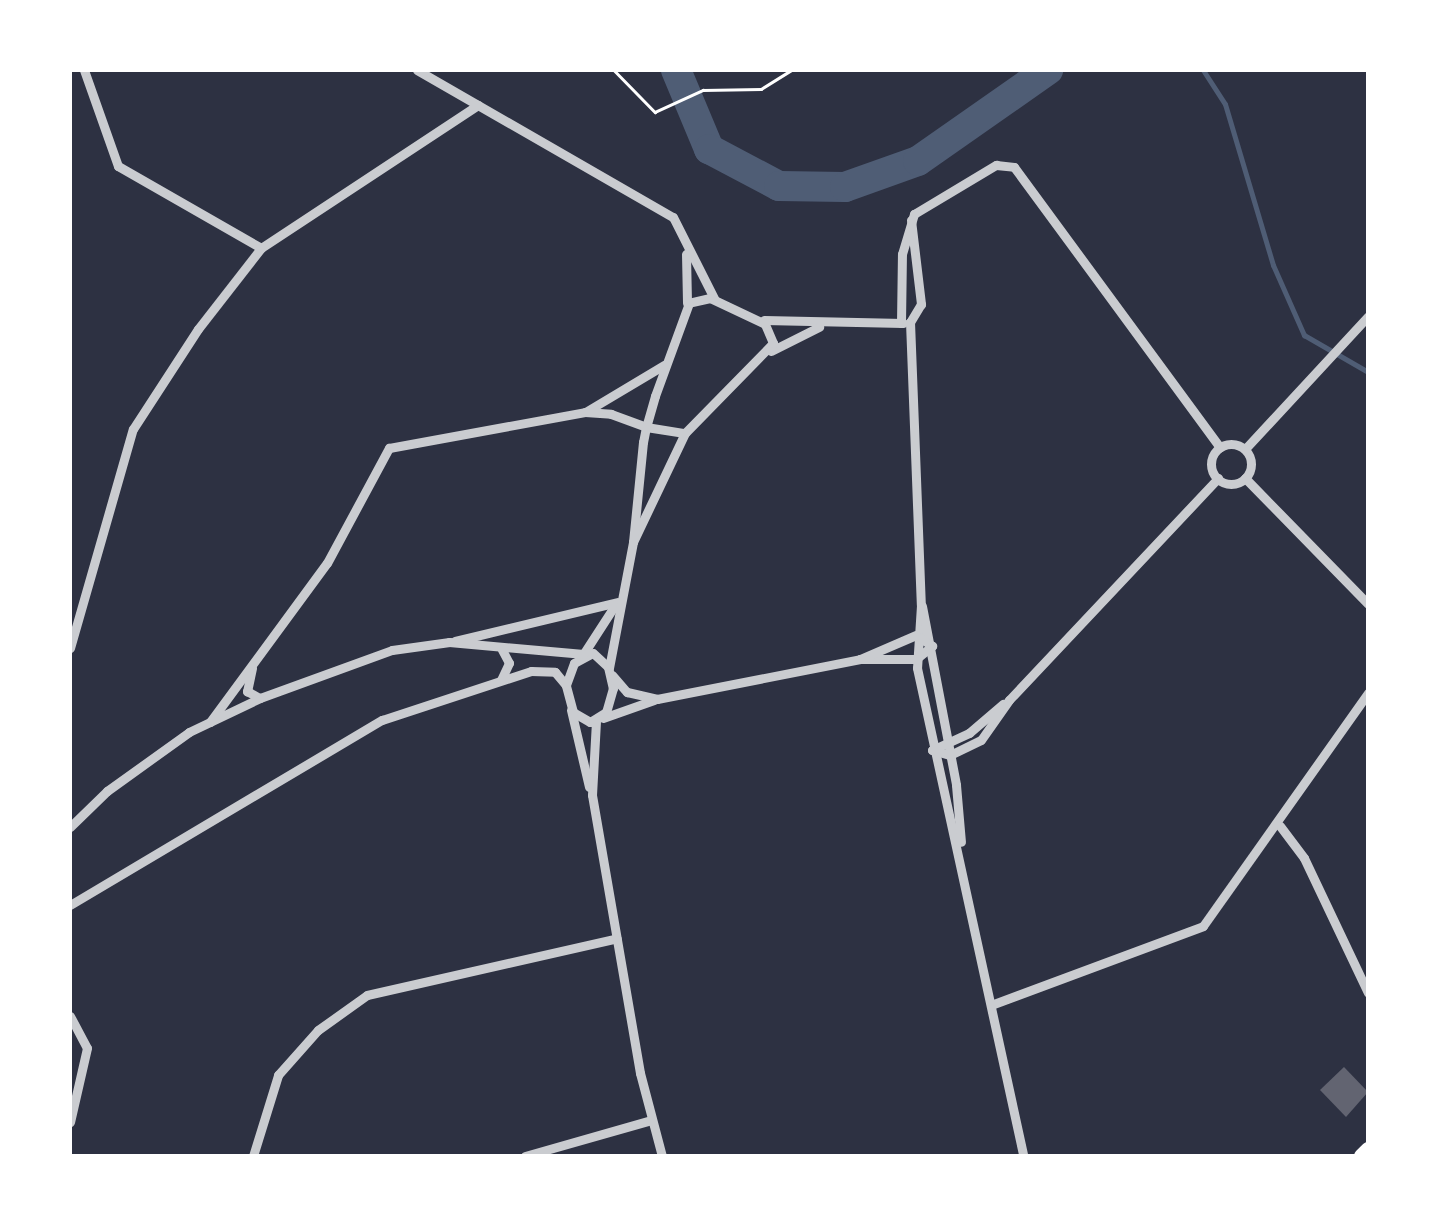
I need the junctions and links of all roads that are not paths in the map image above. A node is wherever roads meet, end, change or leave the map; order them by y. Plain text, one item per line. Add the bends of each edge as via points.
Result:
1 (84, 70) edge
2 (417, 70) edge
3 (478, 106) junction
4 (911, 220) junction
5 (261, 248) junction
6 (686, 251) junction
7 (718, 302) junction
8 (686, 310) junction
9 (1368, 316) edge
10 (752, 319) junction
11 (906, 322) junction
12 (822, 326) junction
13 (769, 353) junction
14 (667, 362) junction
15 (585, 412) junction
16 (646, 427) junction
17 (686, 433) junction
18 (1220, 447) junction
19 (1245, 449) junction
20 (1218, 478) junction
21 (1245, 478) junction
22 (634, 542) junction
23 (617, 602) junction
24 (921, 604) junction
25 (1368, 604) edge
26 (916, 635) junction
27 (453, 642) junction
28 (932, 646) junction
29 (70, 648) edge
30 (500, 648) junction
31 (584, 654) junction
32 (257, 656) junction
33 (860, 659) junction
34 (916, 659) junction
35 (610, 672) junction
36 (500, 681) junction
37 (566, 685) junction
38 (1368, 693) edge
39 (260, 698) junction
40 (657, 698) junction
41 (569, 700) junction
42 (1009, 700) junction
43 (597, 720) junction
44 (210, 722) junction
45 (947, 738) junction
46 (932, 750) junction
47 (950, 755) junction
48 (592, 794) junction
49 (1280, 826) junction
50 (70, 827) edge
51 (961, 850) junction
52 (70, 905) edge
53 (617, 938) junction
54 (1368, 993) edge
55 (992, 1005) junction
56 (70, 1016) edge
57 (651, 1120) junction
58 (70, 1122) edge
59 (1368, 1149) edge
60 (252, 1156) edge
61 (525, 1156) edge
62 (662, 1156) edge
63 (1023, 1156) edge
64 (1361, 1156) edge

1 - 5 street via 118,166
2 - 3 street
3 - 5 street
3 - 6 street via 671,215
4 - 11 street
4 - 11 street via 921,306
4 - 18 street via 926,204 998,164 1021,170
5 - 29 street via 139,414
6 - 7 street
6 - 8 street
7 - 8 street via 696,297
7 - 10 street
8 - 14 street
9 - 19 street
10 - 12 street
10 - 13 street via 772,332
11 - 12 street
11 - 24 street
12 - 13 street
13 - 17 street
14 - 15 street
14 - 16 street
15 - 16 street
15 - 32 street via 390,448 327,563
16 - 17 street
16 - 22 street
17 - 22 street
18 - 19 street
18 - 20 street via 1212,462
19 - 21 street via 1251,463
20 - 21 street via 1232,484
20 - 42 street
21 - 25 street
22 - 23 street
23 - 27 street
23 - 31 street
23 - 35 street
24 - 26 street
24 - 28 street
26 - 28 street
26 - 33 street
26 - 34 street
27 - 30 street
27 - 39 street via 404,647
28 - 34 street
28 - 45 street
30 - 31 street
30 - 36 street via 509,663
31 - 35 street via 597,655
31 - 37 street
32 - 39 street via 246,688
32 - 44 street
33 - 34 street
33 - 40 street
34 - 46 street
35 - 40 street via 627,692
35 - 43 street via 610,705
36 - 37 street via 541,670 557,673
36 - 52 street via 372,725
37 - 41 street
38 - 49 street
39 - 44 street
40 - 43 street
41 - 43 street via 576,716
41 - 48 street
42 - 45 street via 969,733
42 - 47 street via 981,740
43 - 48 street
44 - 50 street via 160,751
45 - 46 street
45 - 47 street
46 - 47 street
46 - 51 street
47 - 51 street
48 - 53 street
49 - 54 street via 1304,858
49 - 55 street via 1204,926
51 - 55 street
53 - 57 street
53 - 60 street via 367,995 318,1030 278,1075
55 - 63 street
56 - 58 street via 87,1058
57 - 61 street
57 - 62 street
59 - 64 main road

